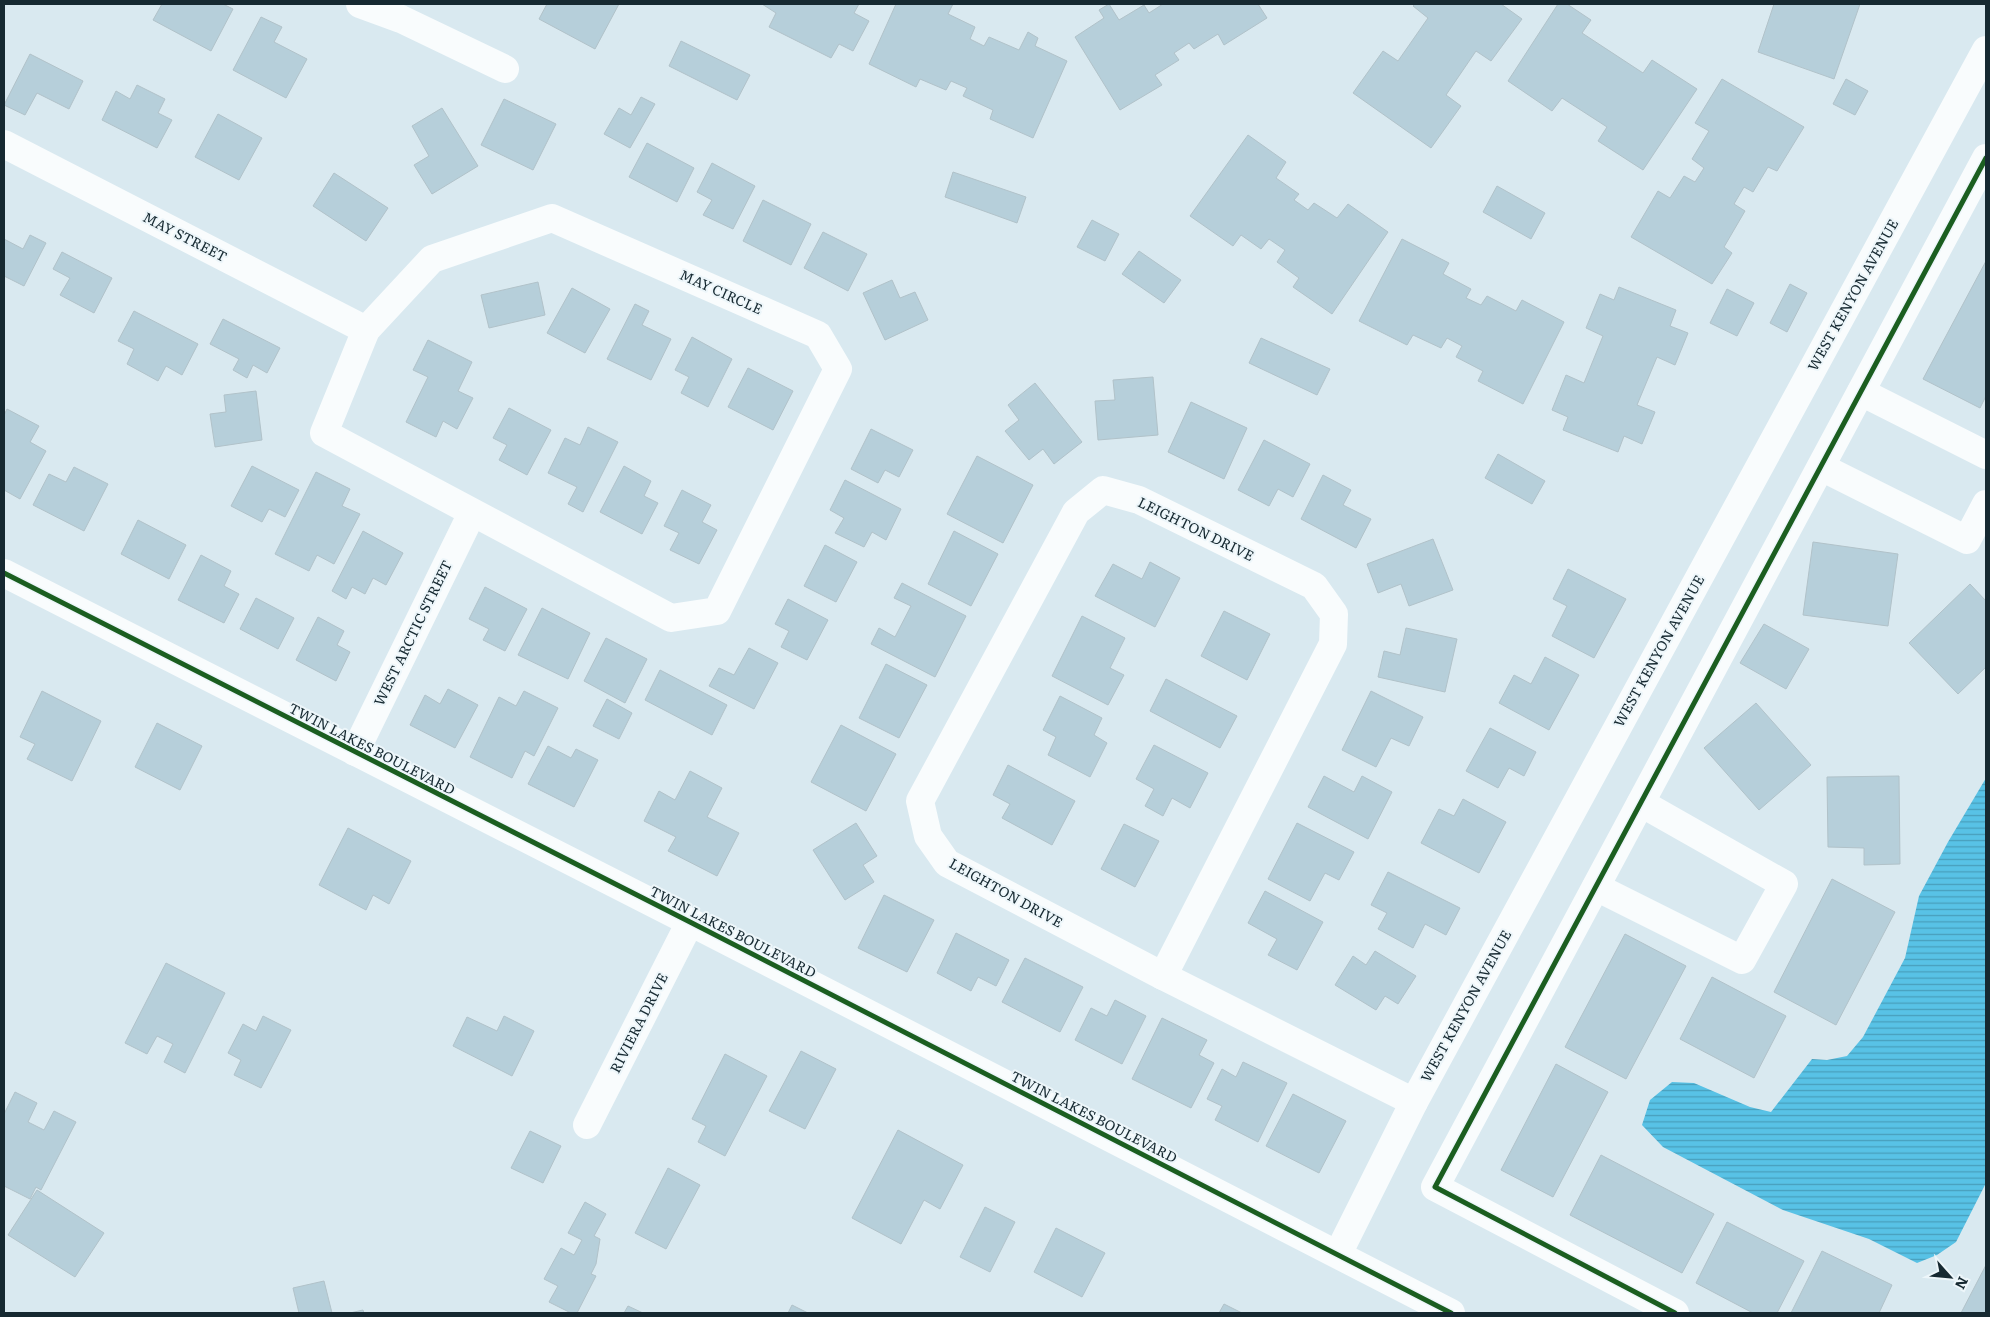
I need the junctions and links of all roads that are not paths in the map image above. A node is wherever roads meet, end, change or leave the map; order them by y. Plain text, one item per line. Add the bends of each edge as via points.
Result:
1 (360, 4) edge
2 (1986, 50) edge
3 (505, 69) dead end
4 (4, 144) edge
5 (1986, 158) edge
6 (366, 330) junction
7 (1861, 392) junction
8 (1986, 455) edge
9 (1821, 467) junction
10 (1986, 504) edge
11 (472, 514) junction
12 (4, 573) edge
13 (354, 752) junction
14 (1641, 803) junction
15 (1596, 887) junction
16 (690, 922) junction
17 (1163, 976) junction
18 (1414, 1102) junction
19 (587, 1125) dead end
20 (1338, 1254) junction
21 (1452, 1313) edge
22 (1676, 1313) edge

1 - 3 street via 401,19
2 - 18 street, WEST KENYON AVENUE
4 - 6 street, MAY STREET
5 - 7 street
6 - 11 street, MAY CIRCLE via 324,433
6 - 11 street, MAY CIRCLE via 432,259 552,218 818,334 838,369 717,611 671,618
7 - 8 street
7 - 9 street
9 - 10 street via 1968,540
9 - 14 street
11 - 13 street, WEST ARCTIC STREET
12 - 13 street, TWIN LAKES BOULEVARD
13 - 16 street, TWIN LAKES BOULEVARD
14 - 15 street
14 - 15 street via 1784,884 1742,960
15 - 22 street via 1436,1187
16 - 19 street, RIVIERA DRIVE
16 - 20 street, TWIN LAKES BOULEVARD
17 - 17 street, LEIGHTON DRIVE via 947,863 928,836 920,801 1076,512 1103,490 1139,500 1314,586 1334,614 1333,644
17 - 18 street, LEIGHTON DRIVE
18 - 20 street, WEST KENYON AVENUE
20 - 21 street, TWIN LAKES BOULEVARD

